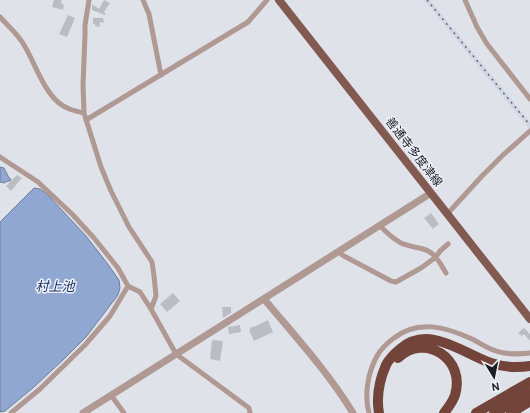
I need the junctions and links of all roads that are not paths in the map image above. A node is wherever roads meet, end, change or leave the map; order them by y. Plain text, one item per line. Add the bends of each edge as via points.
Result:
1 (89, 0) edge
2 (143, 0) edge
3 (267, 0) edge
4 (279, 0) edge
5 (465, 0) edge
6 (0, 17) edge
7 (161, 75) junction
8 (530, 99) edge
9 (84, 113) junction
10 (86, 120) junction
11 (530, 131) edge
12 (0, 156) edge
13 (431, 193) junction
14 (447, 213) junction
15 (379, 226) junction
16 (448, 244) dead end
17 (338, 252) junction
18 (436, 257) junction
19 (446, 273) dead end
20 (128, 286) junction
21 (264, 299) junction
22 (150, 309) junction
23 (530, 319) edge
24 (530, 353) edge
25 (176, 354) junction
26 (530, 366) edge
27 (530, 382) edge
28 (530, 393) edge
29 (111, 395) junction
30 (530, 401) edge
31 (11, 413) edge
32 (83, 413) edge
33 (124, 413) edge
34 (250, 413) edge
35 (353, 413) edge
36 (369, 413) edge
37 (379, 413) edge
38 (385, 413) edge
39 (444, 413) edge
40 (476, 413) edge
41 (494, 413) edge
42 (511, 413) edge

1 - 9 street via 84,25
2 - 7 street via 149,14
3 - 7 street via 248,22
4 - 13 main road, 善通寺多度津線
5 - 8 street via 487,44
6 - 9 street via 24,43 53,97 60,104
7 - 10 street
9 - 10 street
10 - 22 street via 111,191 129,227 152,262 156,296
11 - 14 street
12 - 20 street via 38,182 72,214 113,262
13 - 14 main road, 善通寺多度津線
13 - 15 street
14 - 23 main road, 善通寺多度津線
15 - 17 street
15 - 18 street via 400,243 427,250
16 - 18 street
17 - 18 street via 396,282
17 - 21 street
18 - 19 street
20 - 22 street via 140,292
20 - 31 street via 110,316 85,345
21 - 25 street
21 - 35 street via 320,365
22 - 25 street
24 - 36 street via 507,354 496,351 448,329 431,326 407,330 379,352 369,380
25 - 29 street
25 - 34 street via 248,408
26 - 37 highway via 504,366 489,362 440,340 412,341 388,361 379,386
27 - 40 highway
28 - 41 highway
29 - 32 street
29 - 33 street
30 - 42 highway
38 - 39 highway via 384,387 393,364 407,351 423,348 443,354 453,365 456,373 455,396

